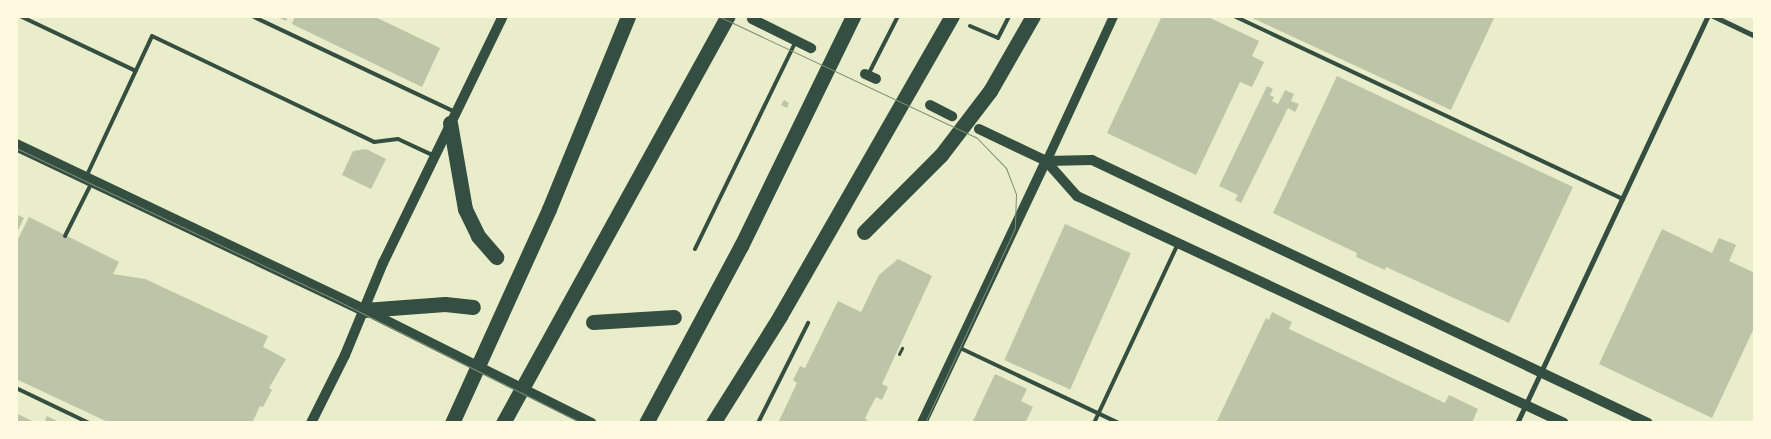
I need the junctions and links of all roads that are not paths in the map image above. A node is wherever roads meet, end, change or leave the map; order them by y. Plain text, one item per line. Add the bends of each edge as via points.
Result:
1 (20, 16) edge
2 (252, 16) edge
3 (502, 16) edge
4 (630, 16) edge
5 (728, 16) edge
6 (853, 16) edge
7 (898, 16) edge
8 (952, 16) edge
9 (1009, 16) edge
10 (1032, 16) edge
11 (1113, 16) edge
12 (1234, 16) edge
13 (1708, 16) edge
14 (1713, 16) edge
15 (752, 20) dead end
16 (970, 26) dead end
17 (1755, 36) edge
18 (796, 41) junction
19 (811, 48) dead end
20 (136, 71) junction
21 (870, 76) dead end
22 (930, 105) dead end
23 (952, 116) dead end
24 (453, 118) junction
25 (979, 129) dead end
26 (16, 145) edge
27 (434, 156) junction
28 (1046, 161) junction
29 (89, 179) junction
30 (1622, 199) junction
31 (870, 227) dead end
32 (65, 236) dead end
33 (1178, 243) junction
34 (695, 249) dead end
35 (496, 257) dead end
36 (474, 307) dead end
37 (364, 310) junction
38 (596, 316) dead end
39 (674, 317) dead end
40 (808, 323) dead end
41 (958, 347) junction
42 (1541, 373) junction
43 (16, 388) edge
44 (1526, 405) junction
45 (1098, 413) junction
46 (89, 423) edge
47 (311, 423) edge
48 (452, 423) edge
49 (503, 423) edge
50 (592, 423) edge
51 (646, 423) edge
52 (713, 423) edge
53 (758, 423) edge
54 (922, 423) edge
55 (1094, 423) edge
56 (1119, 423) edge
57 (1517, 423) edge
58 (1564, 423) edge
59 (1648, 423) edge

1 - 20 lane
2 - 24 lane
3 - 24 main road
4 - 48 highway via 549,209
5 - 49 highway
6 - 51 highway via 741,246
7 - 21 lane
8 - 52 highway via 780,316
9 - 16 lane via 998,38
10 - 31 highway via 990,91 941,155
11 - 28 street
12 - 30 lane
13 - 30 street
14 - 17 street
15 - 18 main road
18 - 19 main road
18 - 34 lane
20 - 27 lane via 152,36 374,142 398,139
20 - 29 lane
22 - 23 main road
24 - 27 main road
24 - 35 highway via 465,210 478,236
25 - 28 main road
26 - 29 main road
27 - 37 main road
28 - 33 main road via 1077,196
28 - 41 main road
28 - 42 main road via 1092,160
29 - 32 lane
29 - 37 main road
30 - 42 street
33 - 44 main road
33 - 45 lane
36 - 37 highway via 445,304
37 - 47 main road
37 - 50 main road
38 - 39 highway via 642,320
40 - 53 lane
41 - 45 lane
41 - 54 main road
42 - 44 street
42 - 59 main road
43 - 46 lane
44 - 57 street
44 - 58 main road
45 - 55 lane
45 - 56 lane

